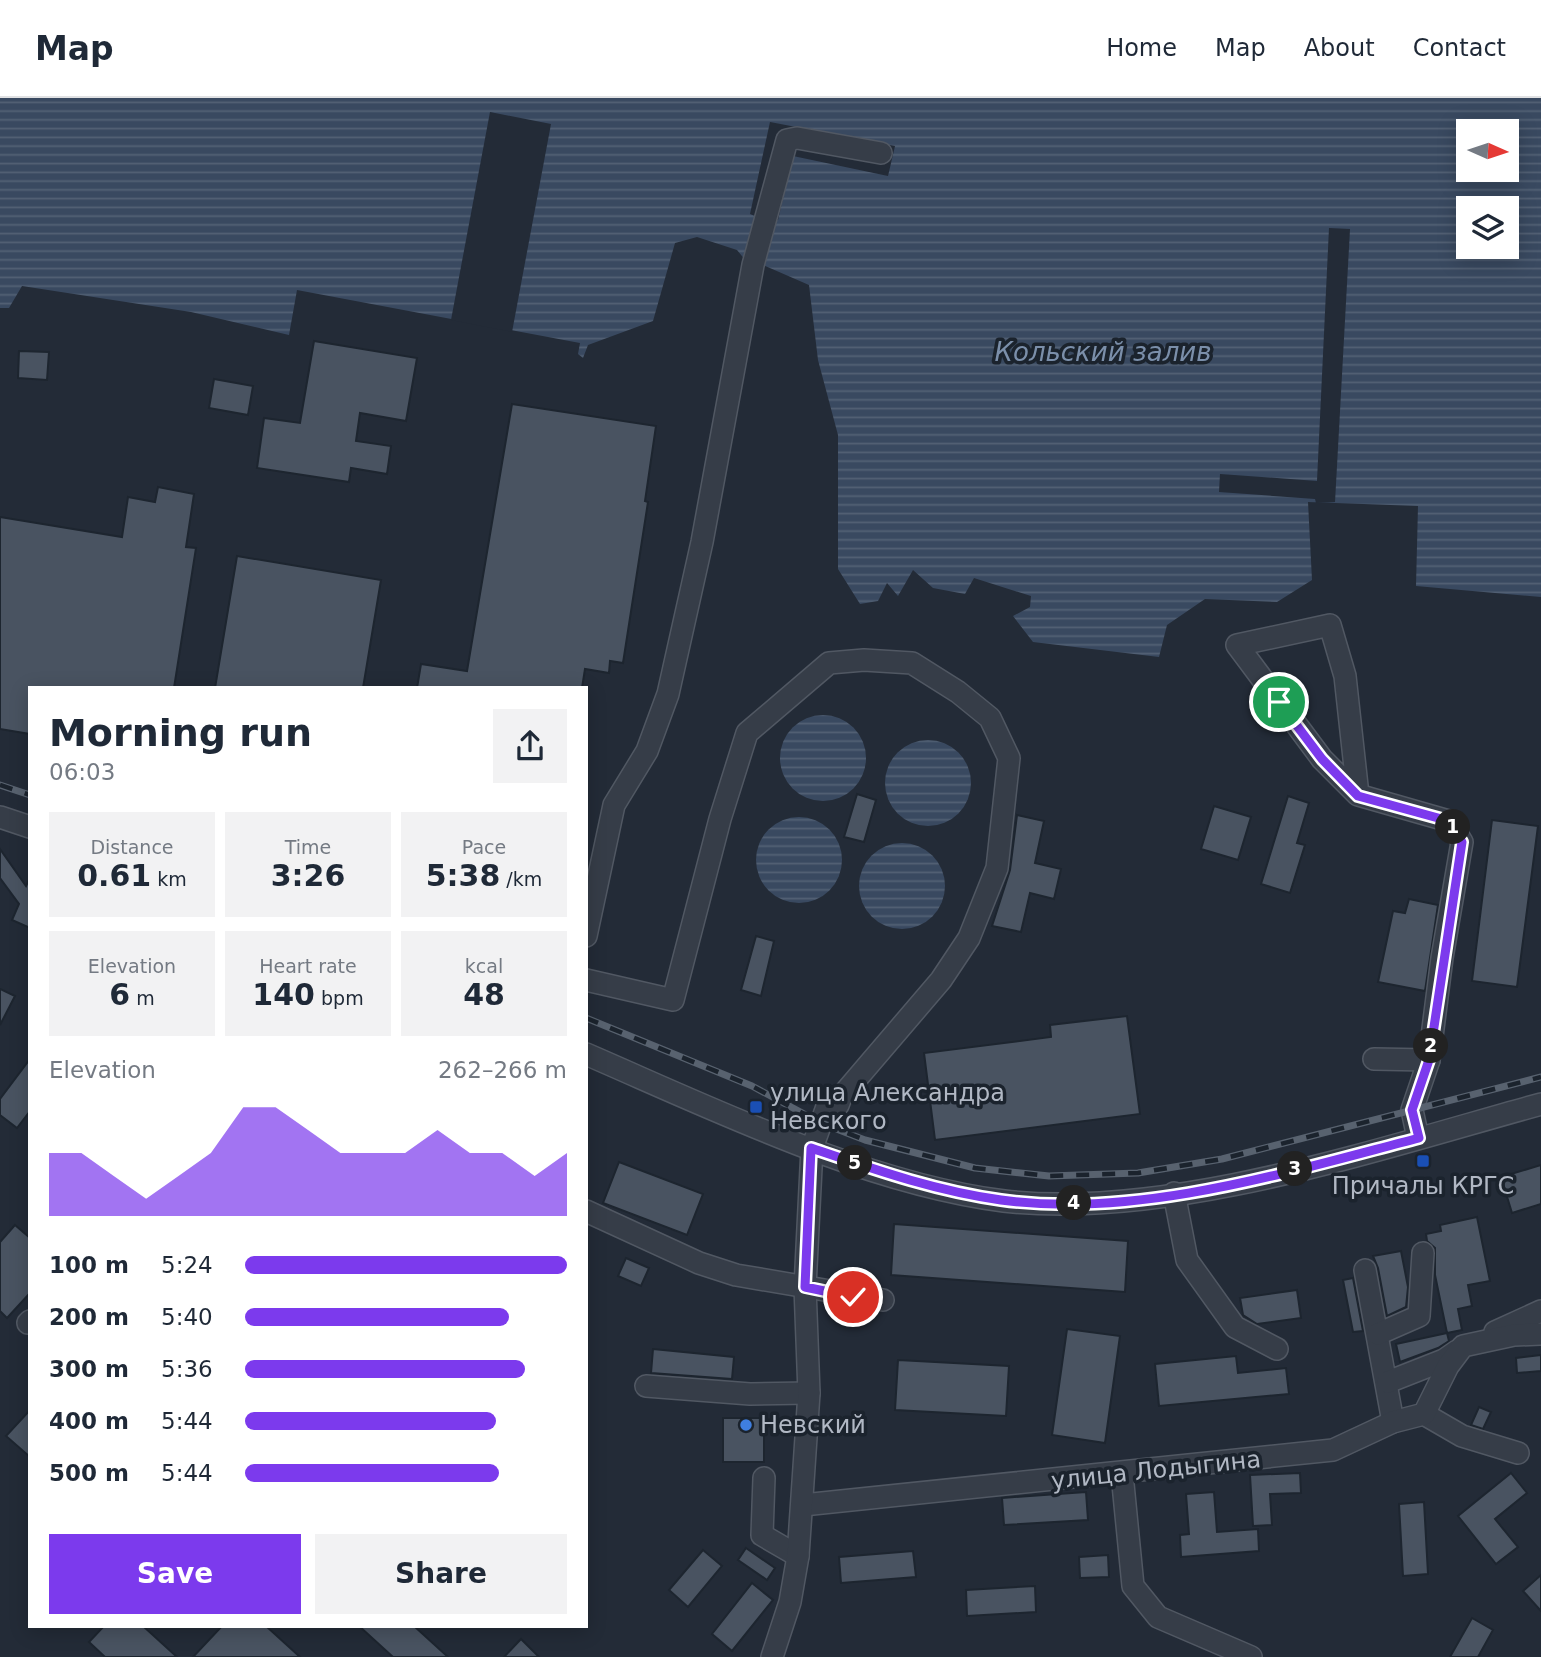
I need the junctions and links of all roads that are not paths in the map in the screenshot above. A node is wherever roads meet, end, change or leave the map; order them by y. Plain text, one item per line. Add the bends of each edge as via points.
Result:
1 (881, 153) dead end
2 (1358, 796) junction
3 (0, 817) edge
4 (28, 826) edge
5 (588, 927) edge
6 (588, 980) edge
7 (588, 1055) edge
8 (1374, 1059) dead end
9 (1429, 1060) junction
10 (1541, 1104) edge
11 (1419, 1138) junction
12 (811, 1148) junction
13 (1174, 1193) junction
14 (588, 1212) edge
15 (1423, 1253) dead end
16 (1365, 1270) dead end
17 (805, 1287) junction
18 (883, 1300) dead end
19 (1541, 1311) edge
20 (1378, 1334) junction
21 (1541, 1334) edge
22 (1463, 1346) junction
23 (1278, 1349) dead end
24 (1388, 1382) junction
25 (646, 1386) dead end
26 (809, 1393) junction
27 (1424, 1414) junction
28 (1393, 1422) junction
29 (1518, 1453) dead end
30 (1122, 1474) junction
31 (764, 1478) dead end
32 (803, 1504) junction
33 (798, 1556) junction
34 (772, 1657) edge
35 (1251, 1657) edge

1 - 5 street via 787,140 753,265 702,542 668,694 647,751 614,805
2 - 2 street via 1345,676 1330,625 1237,645 1322,759
2 - 9 street via 1449,821 1462,842
3 - 4 street
6 - 12 street via 673,1000 747,733 829,663 912,663 958,692 990,718 1009,758 997,868 970,938 941,980 834,1103
7 - 12 street
8 - 9 street
9 - 11 street via 1412,1110
10 - 11 street
11 - 13 street via 1244,1182
12 - 13 street via 911,1181 1002,1200 1060,1204
12 - 17 street
13 - 23 street via 1187,1260 1235,1327
14 - 17 street via 699,1263 736,1275
15 - 20 street via 1419,1316
16 - 20 street
17 - 18 street
17 - 26 street
19 - 22 street
20 - 24 street
21 - 22 street
22 - 24 street via 1444,1360
22 - 27 street
24 - 28 street
25 - 26 street via 750,1394
26 - 32 street
27 - 28 street, улица Лодыгина
27 - 29 street via 1462,1436
28 - 30 street, улица Лодыгина via 1333,1450
30 - 32 street, улица Лодыгина
30 - 35 street via 1133,1586 1158,1617
31 - 33 street via 762,1535
32 - 33 street
33 - 34 street via 790,1602

